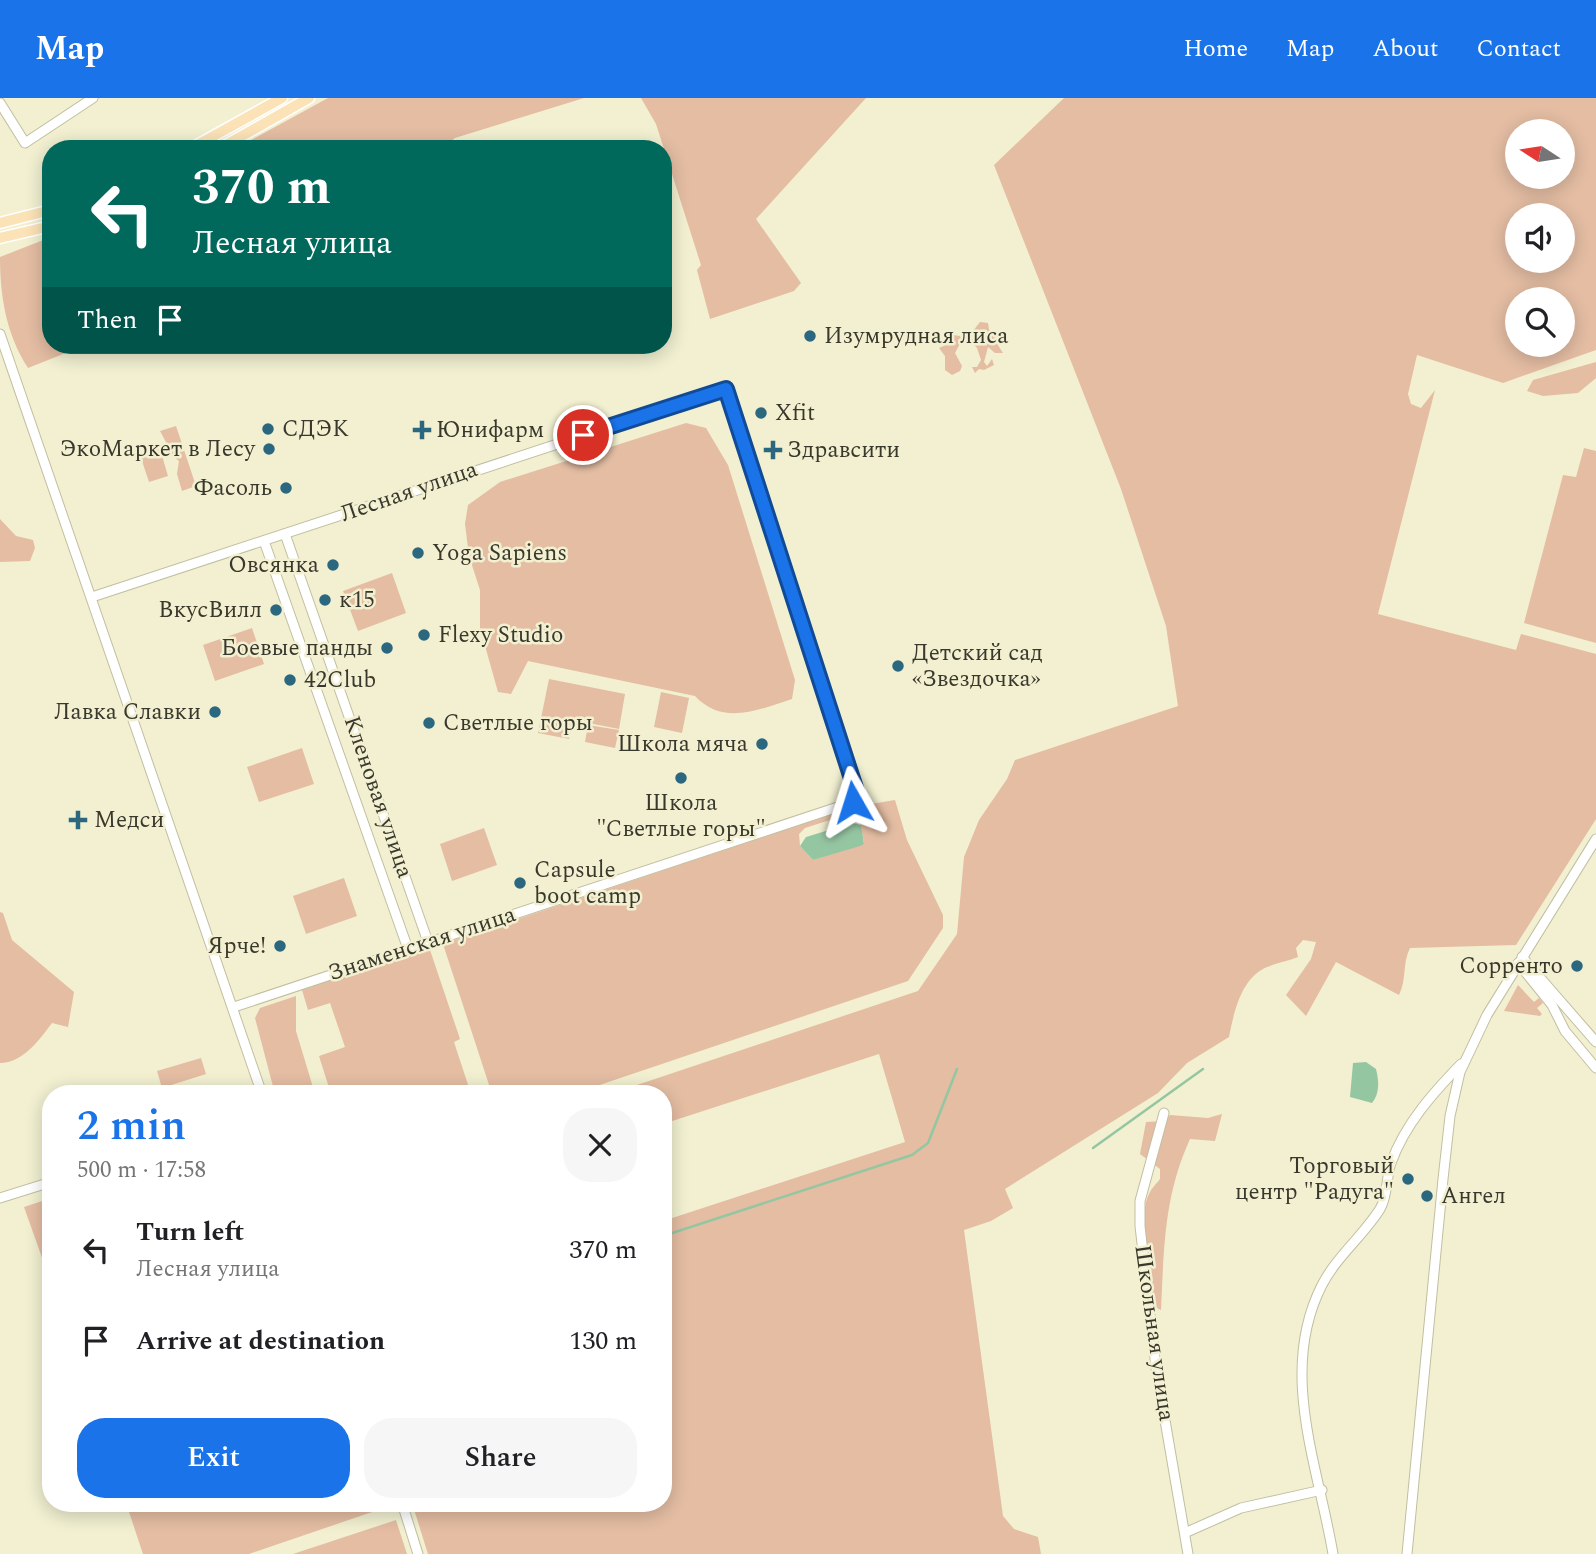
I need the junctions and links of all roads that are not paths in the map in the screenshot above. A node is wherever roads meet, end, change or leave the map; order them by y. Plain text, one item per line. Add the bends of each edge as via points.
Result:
1 (93, 98) edge
2 (282, 98) edge
3 (309, 98) edge
4 (0, 103) edge
5 (206, 140) edge
6 (235, 140) edge
7 (42, 212) edge
8 (0, 223) edge
9 (42, 228) edge
10 (0, 238) edge
11 (0, 334) edge
12 (285, 534) junction
13 (264, 541) junction
14 (93, 597) junction
15 (849, 804) joint
16 (1596, 839) edge
17 (428, 943) junction
18 (408, 949) junction
19 (1520, 960) junction
20 (234, 1007) junction
21 (1596, 1042) edge
22 (1464, 1060) junction
23 (1596, 1068) edge
24 (259, 1085) edge
25 (1164, 1113) dead end
26 (42, 1185) edge
27 (0, 1198) edge
28 (1322, 1490) junction
29 (405, 1512) edge
30 (1186, 1532) junction
31 (418, 1554) edge
32 (1188, 1554) edge
33 (1333, 1554) edge
34 (1407, 1554) edge

1 - 4 street via 26,143
2 - 5 main road
3 - 6 main road
7 - 8 main road
9 - 10 main road
11 - 14 street
12 - 13 street, Лесная улица
12 - 15 street, Лесная улица via 726,389 856,791
12 - 17 street, Кленовая улица
13 - 14 street, Лесная улица
13 - 18 street, Кленовая улица
14 - 20 street
15 - 17 street, Знаменская улица
16 - 19 street
17 - 18 street, Знаменская улица
18 - 20 street, Знаменская улица
19 - 21 street
19 - 22 street
19 - 23 street via 1565,1031
20 - 24 street
22 - 28 street via 1422,1107 1391,1164 1380,1209 1331,1269 1313,1305 1300,1384
22 - 34 street via 1448,1133
25 - 30 street, Школьная улица via 1140,1201 1140,1226 1156,1368
26 - 27 street
28 - 30 street via 1241,1508
28 - 33 street
29 - 31 street
30 - 32 street, Школьная улица

